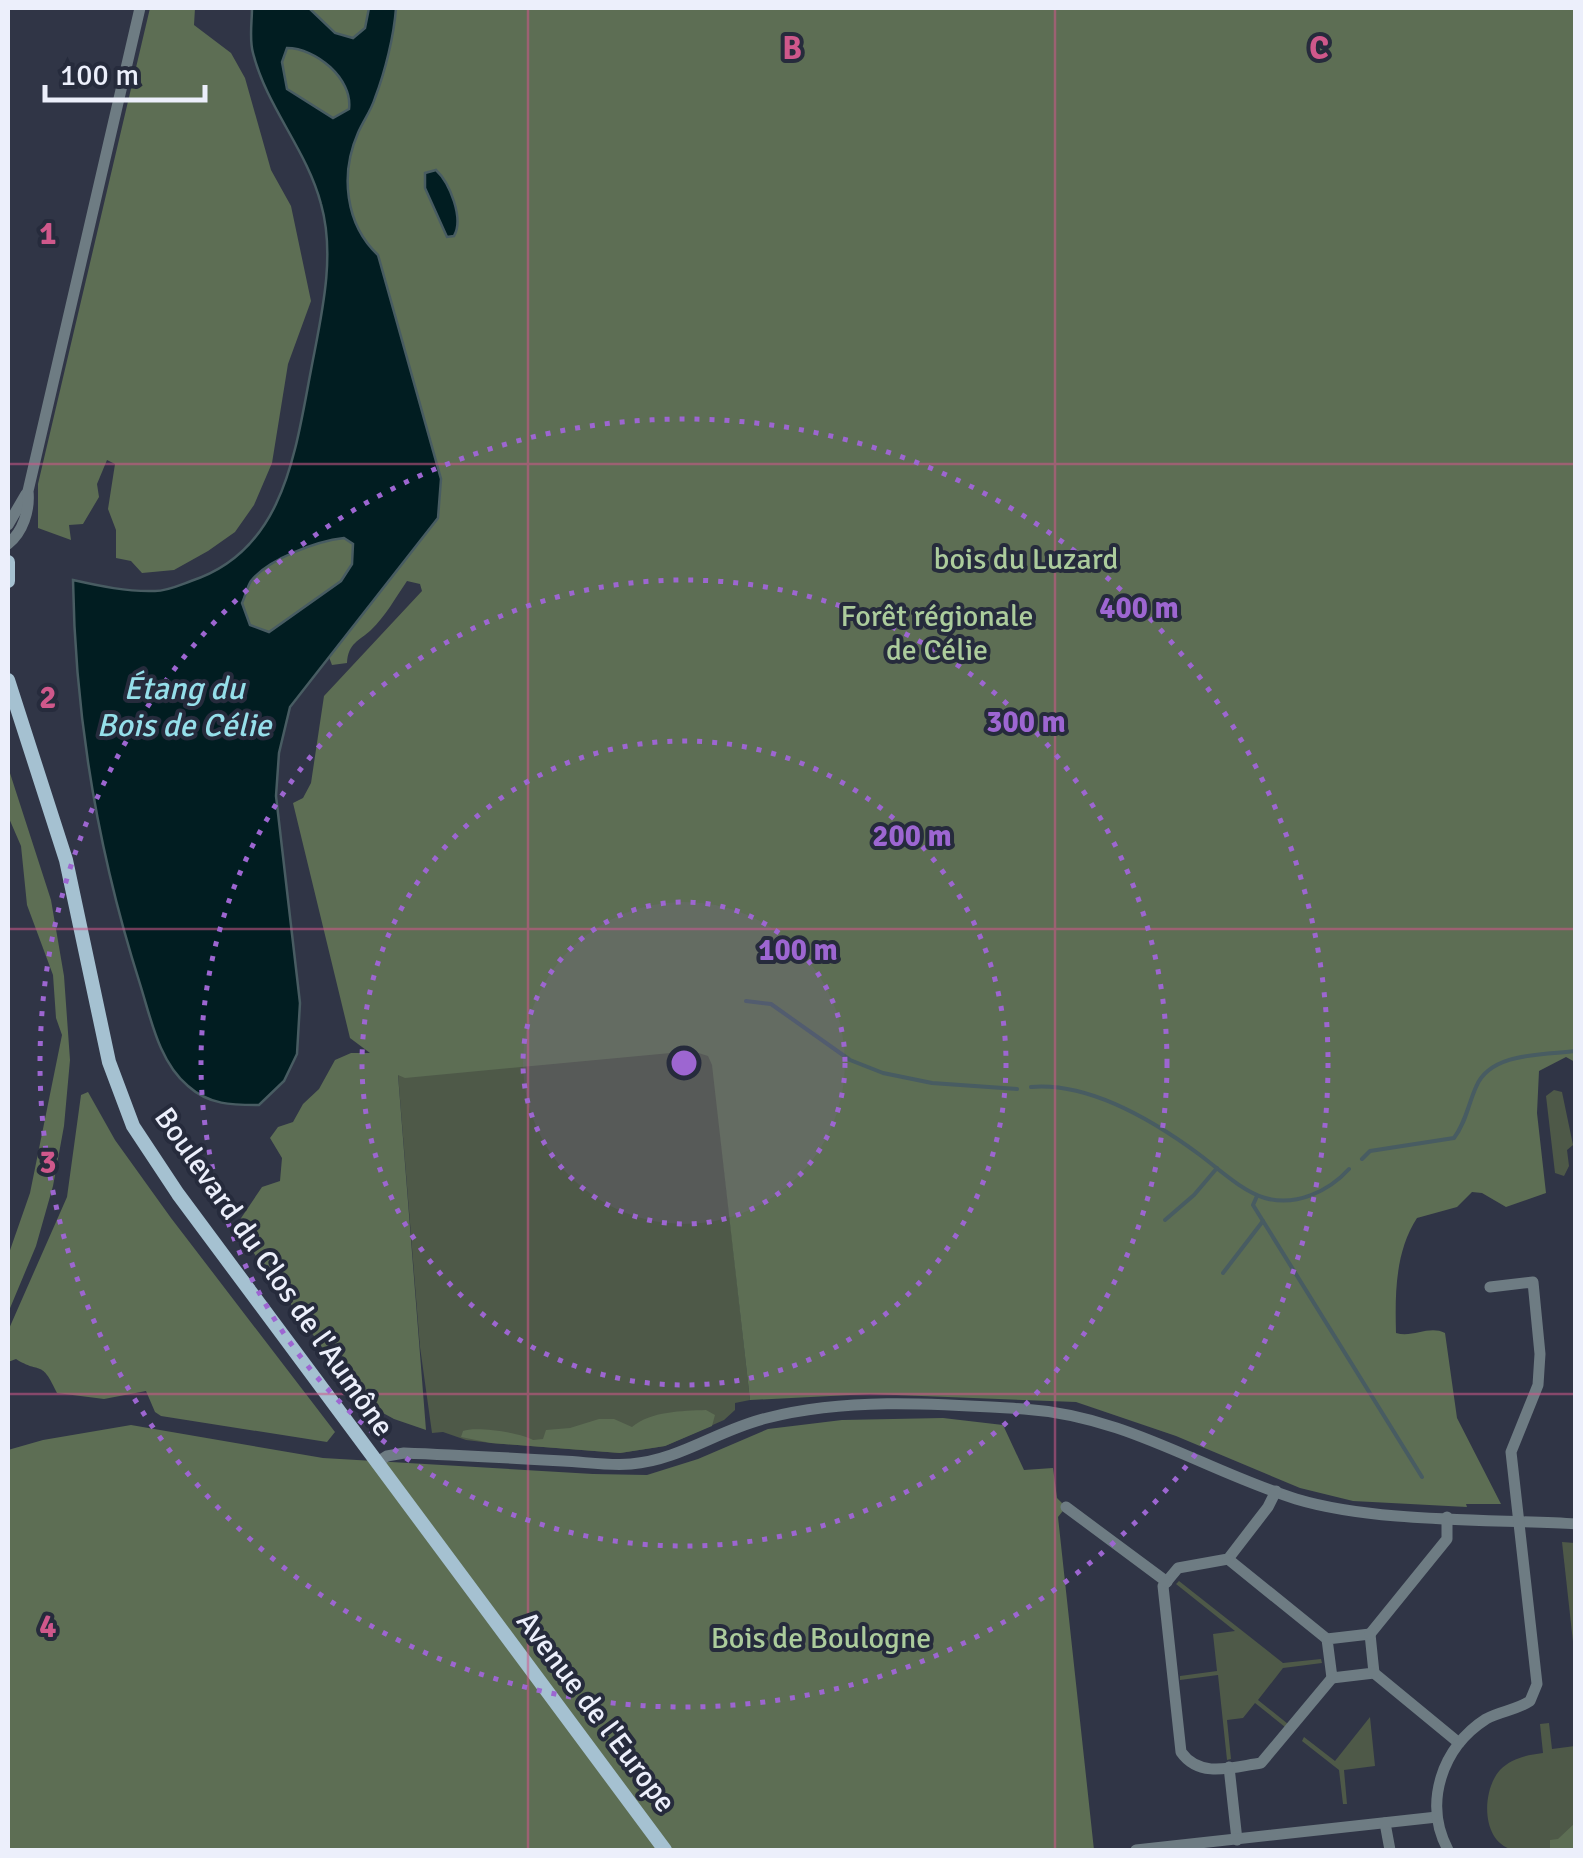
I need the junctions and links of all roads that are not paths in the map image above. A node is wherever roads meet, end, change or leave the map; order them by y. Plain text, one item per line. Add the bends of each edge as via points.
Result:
1 (140, 8) edge
2 (28, 491) junction
3 (10, 518) edge
4 (8, 544) edge
5 (8, 562) edge
6 (8, 581) edge
7 (8, 680) edge
8 (1490, 1287) dead end
9 (376, 1462) junction
10 (1276, 1491) junction
11 (1066, 1506) dead end
12 (1448, 1517) junction
13 (1518, 1520) junction
14 (1576, 1524) edge
15 (1228, 1560) junction
16 (1167, 1582) junction
17 (1370, 1634) junction
18 (1328, 1639) junction
19 (1374, 1673) junction
20 (1332, 1678) junction
21 (1459, 1743) junction
22 (1229, 1767) junction
23 (1438, 1817) junction
24 (1385, 1823) junction
25 (1237, 1840) junction
26 (665, 1850) edge
27 (1136, 1850) edge
28 (1390, 1850) edge
29 (1448, 1850) edge

1 - 2 street
2 - 3 street
2 - 4 street via 21,529
5 - 6 main road
7 - 9 main road, Boulevard du Clos de l'Aumône via 66,860 109,1062 133,1126
8 - 13 street via 1533,1282 1540,1354 1537,1391 1512,1446
9 - 10 street, Boulevard du Clos de l'Aumône via 404,1454 630,1464 685,1451 766,1418 868,1404 1085,1417
9 - 26 main road, Avenue de l'Europe
10 - 12 street, Boulevard du Clos de l'Aumône via 1352,1510
10 - 15 street
11 - 16 street
12 - 13 street, Boulevard du Clos de l'Aumône
12 - 17 street via 1447,1539
13 - 14 street, Boulevard du Clos de l'Aumône
13 - 21 street via 1536,1690 1524,1705 1490,1717
15 - 16 street via 1178,1568
15 - 18 street
16 - 22 street via 1182,1752 1198,1768
17 - 18 street
17 - 19 street
18 - 20 street
19 - 20 street
19 - 21 street
20 - 22 street via 1268,1759
21 - 23 street via 1440,1777
22 - 25 street
23 - 24 street
23 - 29 street
24 - 25 street
24 - 28 street
25 - 27 street

